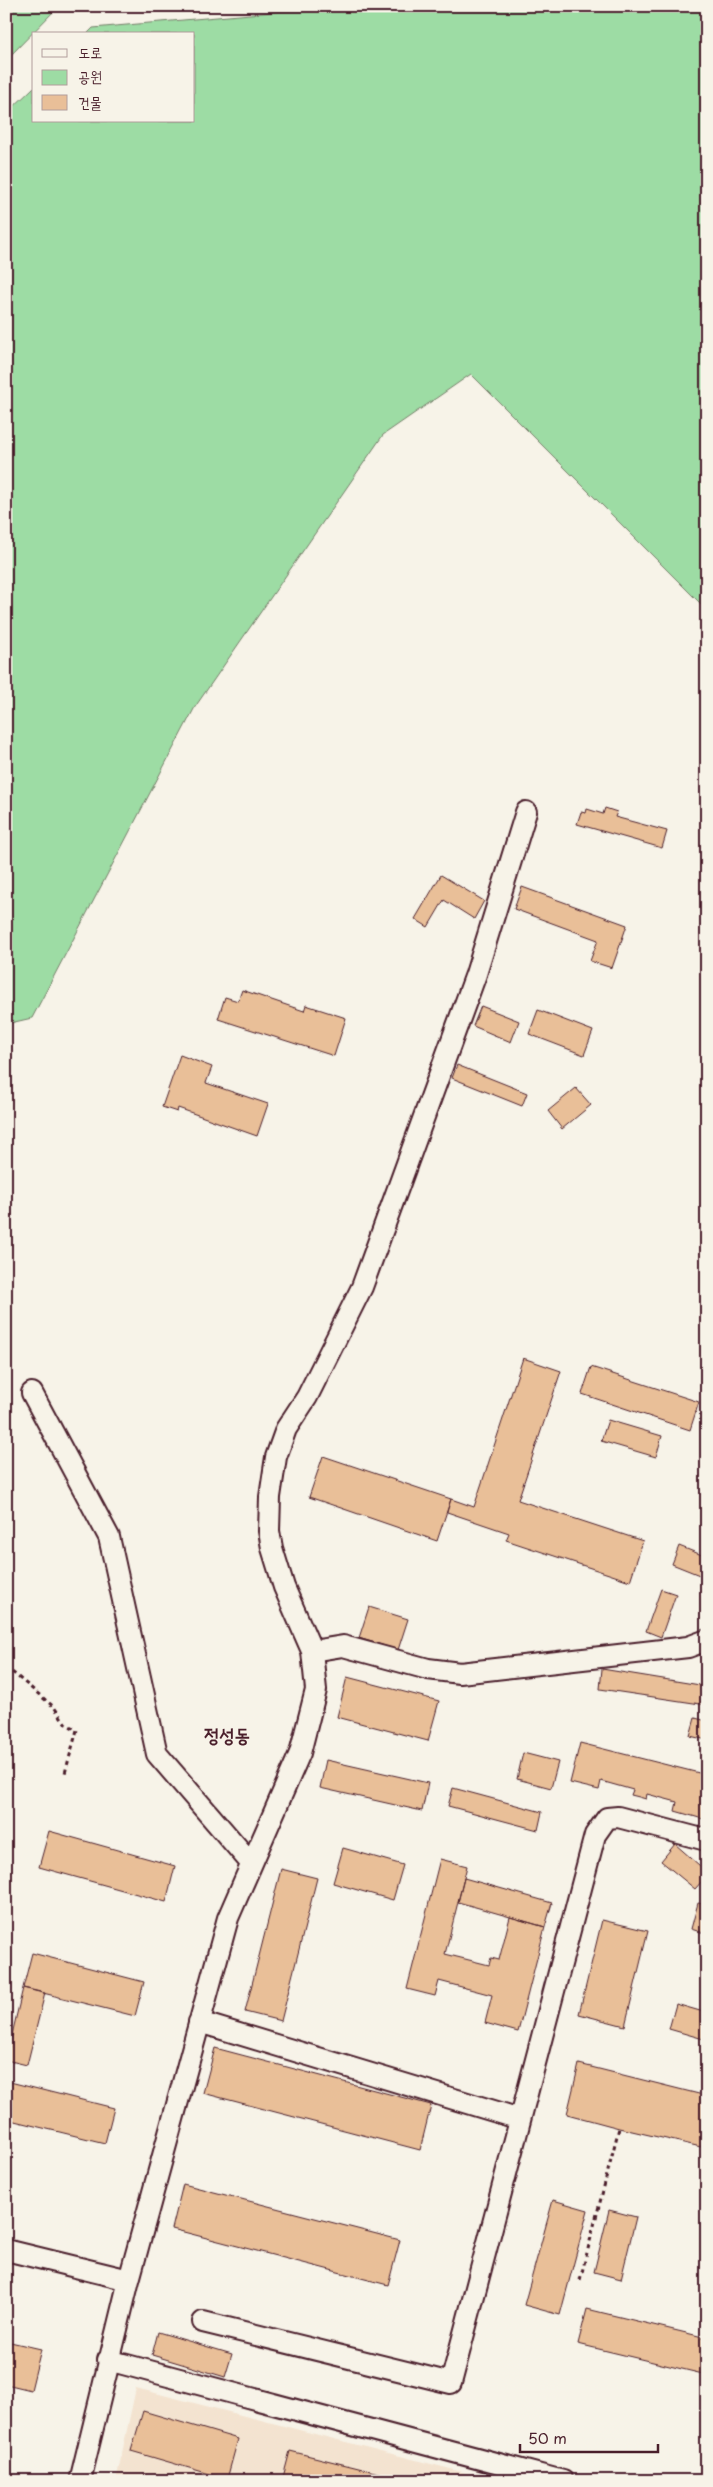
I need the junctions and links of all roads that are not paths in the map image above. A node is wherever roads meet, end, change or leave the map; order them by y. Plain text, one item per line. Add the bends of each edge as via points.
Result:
1 (526, 812) dead end
2 (32, 1393) dead end
3 (707, 1640) edge
4 (312, 1651) junction
5 (707, 1836) edge
6 (250, 1862) junction
7 (200, 2022) junction
8 (520, 2119) junction
9 (6, 2250) edge
10 (129, 2280) junction
11 (203, 2322) dead end
12 (108, 2360) junction
13 (80, 2481) edge
14 (564, 2481) edge

1 - 4 street via 476,974 362,1287 307,1397 286,1429 276,1457 270,1497 272,1548 281,1580
2 - 6 street via 109,1536 158,1754
3 - 4 street via 688,1647 467,1673 428,1669 343,1646
4 - 6 street via 316,1690 300,1753
5 - 8 street via 706,1840 618,1817 607,1818 600,1826
6 - 7 street via 228,1918
7 - 8 street
7 - 10 street
8 - 11 street via 451,2383
9 - 10 street
10 - 12 street
12 - 13 street
12 - 14 street

